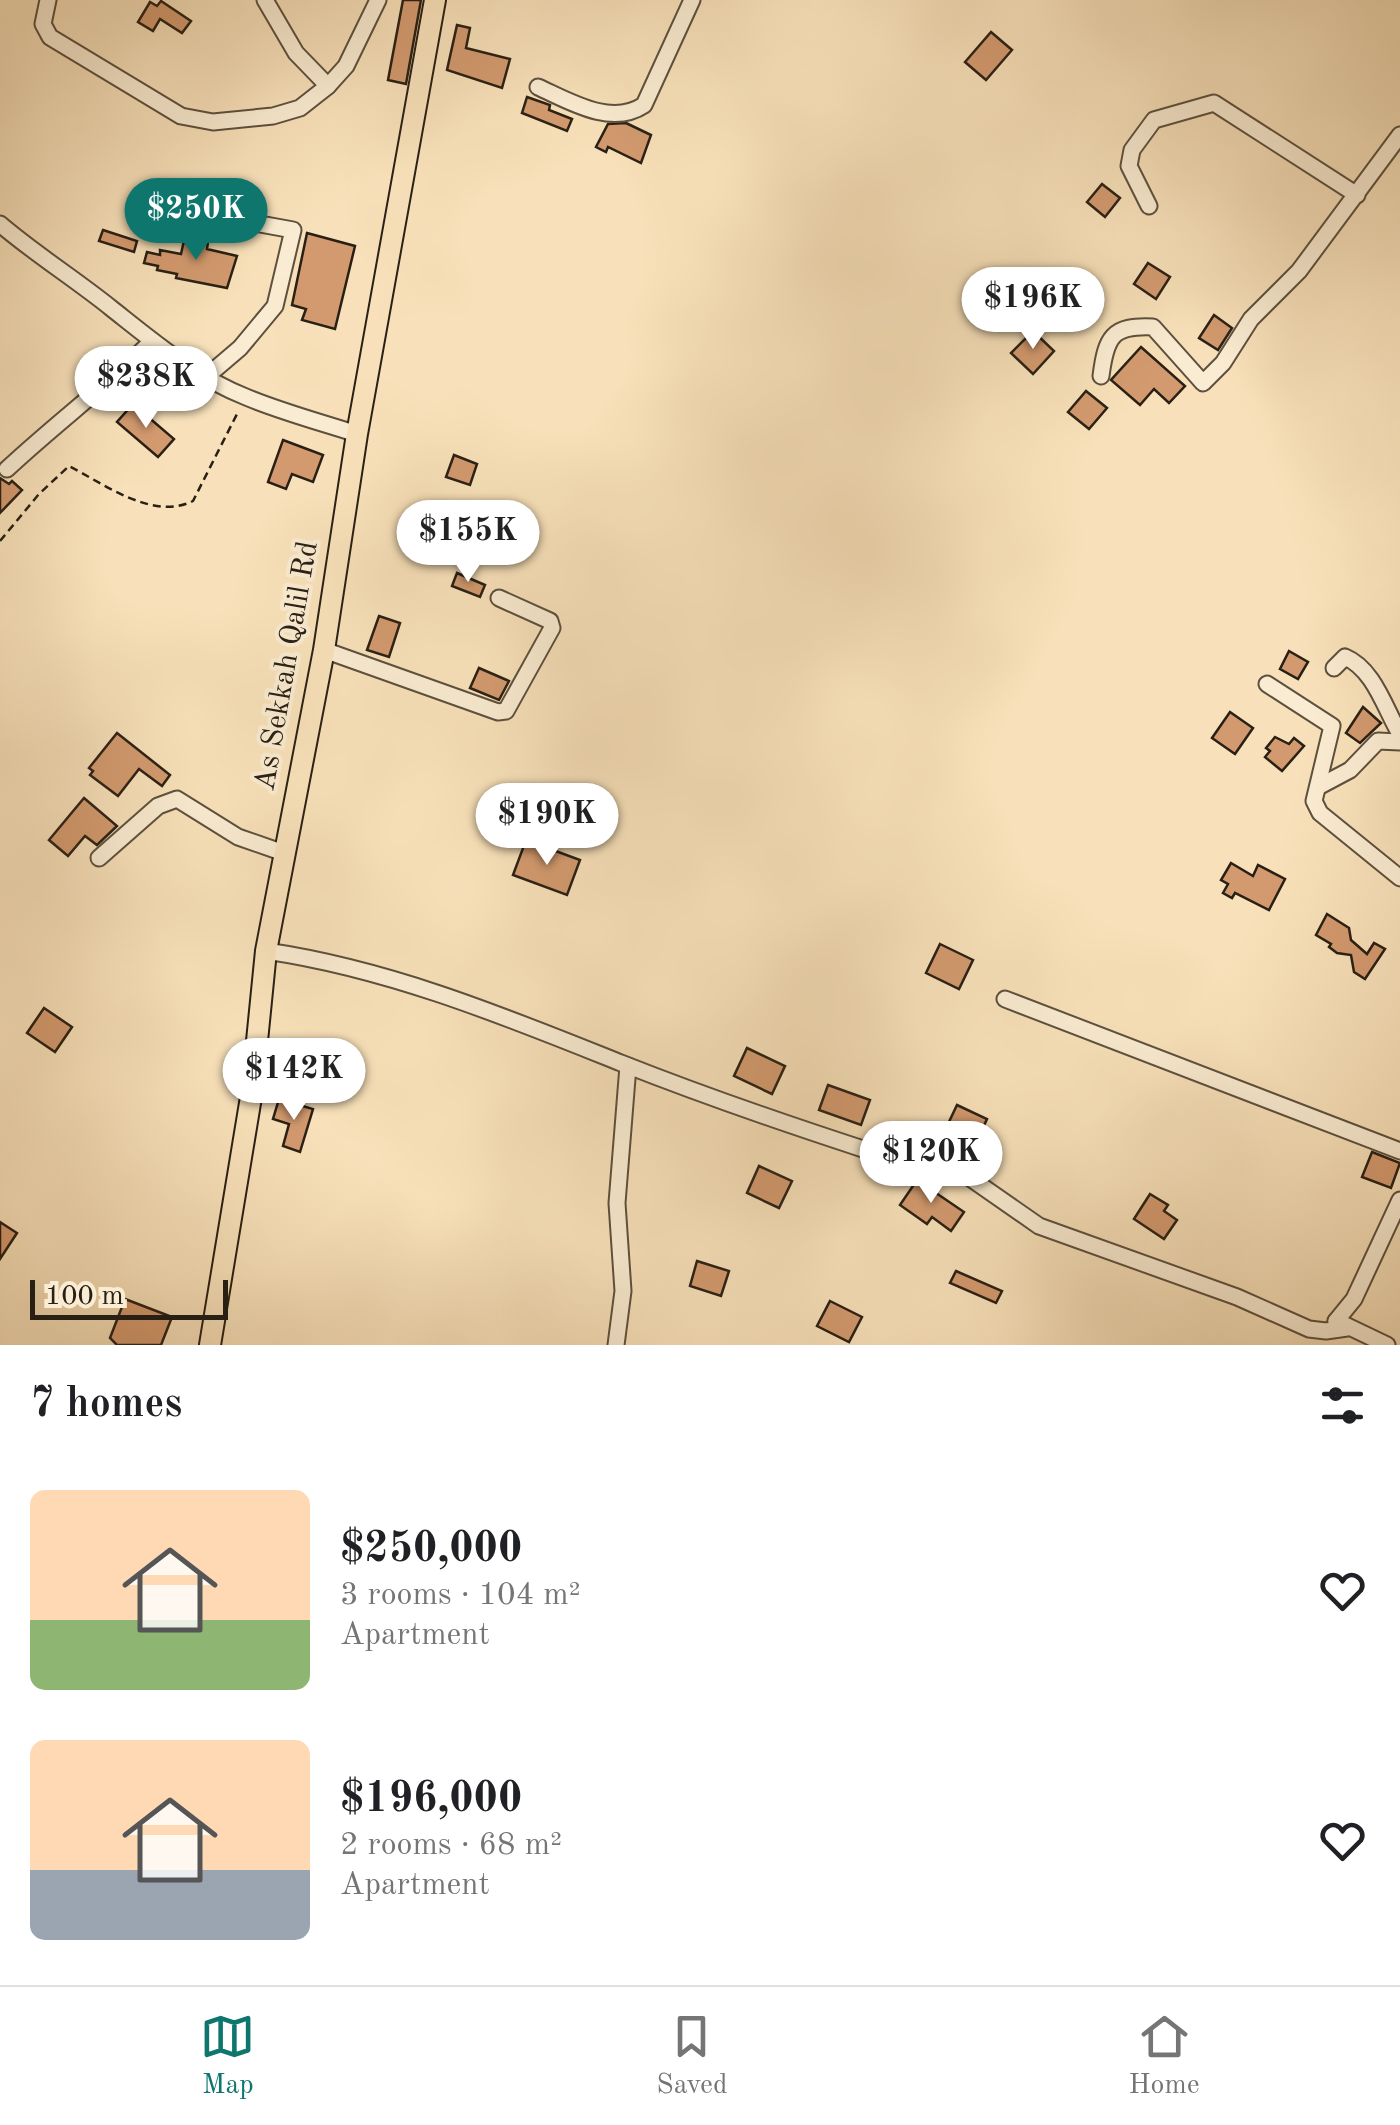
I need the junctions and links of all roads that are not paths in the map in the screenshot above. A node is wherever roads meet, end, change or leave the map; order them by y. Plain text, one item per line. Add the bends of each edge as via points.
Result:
1 (48, 0) edge
2 (264, 0) edge
3 (378, 0) edge
4 (435, 0) edge
5 (692, 0) edge
6 (328, 86) junction
7 (538, 86) dead end
8 (1400, 135) edge
9 (1357, 195) junction
10 (140, 196) dead end
11 (1149, 206) dead end
12 (0, 224) edge
13 (151, 342) junction
14 (1101, 376) dead end
15 (206, 377) junction
16 (357, 434) junction
17 (8, 469) dead end
18 (499, 598) dead end
19 (324, 650) junction
20 (1334, 668) dead end
21 (1267, 684) dead end
22 (1400, 734) edge
23 (1400, 742) edge
24 (1318, 787) junction
25 (284, 854) junction
26 (99, 858) dead end
27 (1400, 878) edge
28 (266, 950) junction
29 (1005, 1000) dead end
30 (628, 1066) junction
31 (1400, 1151) edge
32 (1400, 1200) edge
33 (1336, 1321) junction
34 (210, 1345) edge
35 (616, 1345) edge
36 (1387, 1345) edge

1 - 6 street via 42,24 50,37 181,116 213,122 273,116 300,108
2 - 6 street via 296,52
3 - 6 street via 346,66
4 - 16 main road, As Sekkah Qalil Rd
5 - 7 street via 644,104 634,111 600,112
8 - 9 street
9 - 11 street via 1214,104 1154,120 1132,150 1129,166
9 - 14 street via 1203,383 1153,327 1114,333
10 - 15 street via 293,230 275,306
12 - 13 street
13 - 15 street
13 - 17 street
15 - 16 street
16 - 19 main road, As Sekkah Qalil Rd
18 - 19 street via 550,621 552,628 506,711
19 - 25 main road, As Sekkah Qalil Rd
20 - 22 street via 1346,656 1354,660
21 - 24 street via 1332,726
23 - 24 street via 1378,741 1350,770
24 - 27 street via 1314,801 1320,813
25 - 26 street via 238,838 177,799 158,806
25 - 28 main road, As Sekkah Qalil Rd
28 - 30 street via 438,993
28 - 34 main road, As Sekkah Qalil Rd via 252,1091
29 - 31 street
30 - 33 street via 866,1150 927,1148 1039,1226 1308,1329 1347,1328
30 - 35 street via 617,1203 623,1291
32 - 33 street via 1354,1299
33 - 36 street

